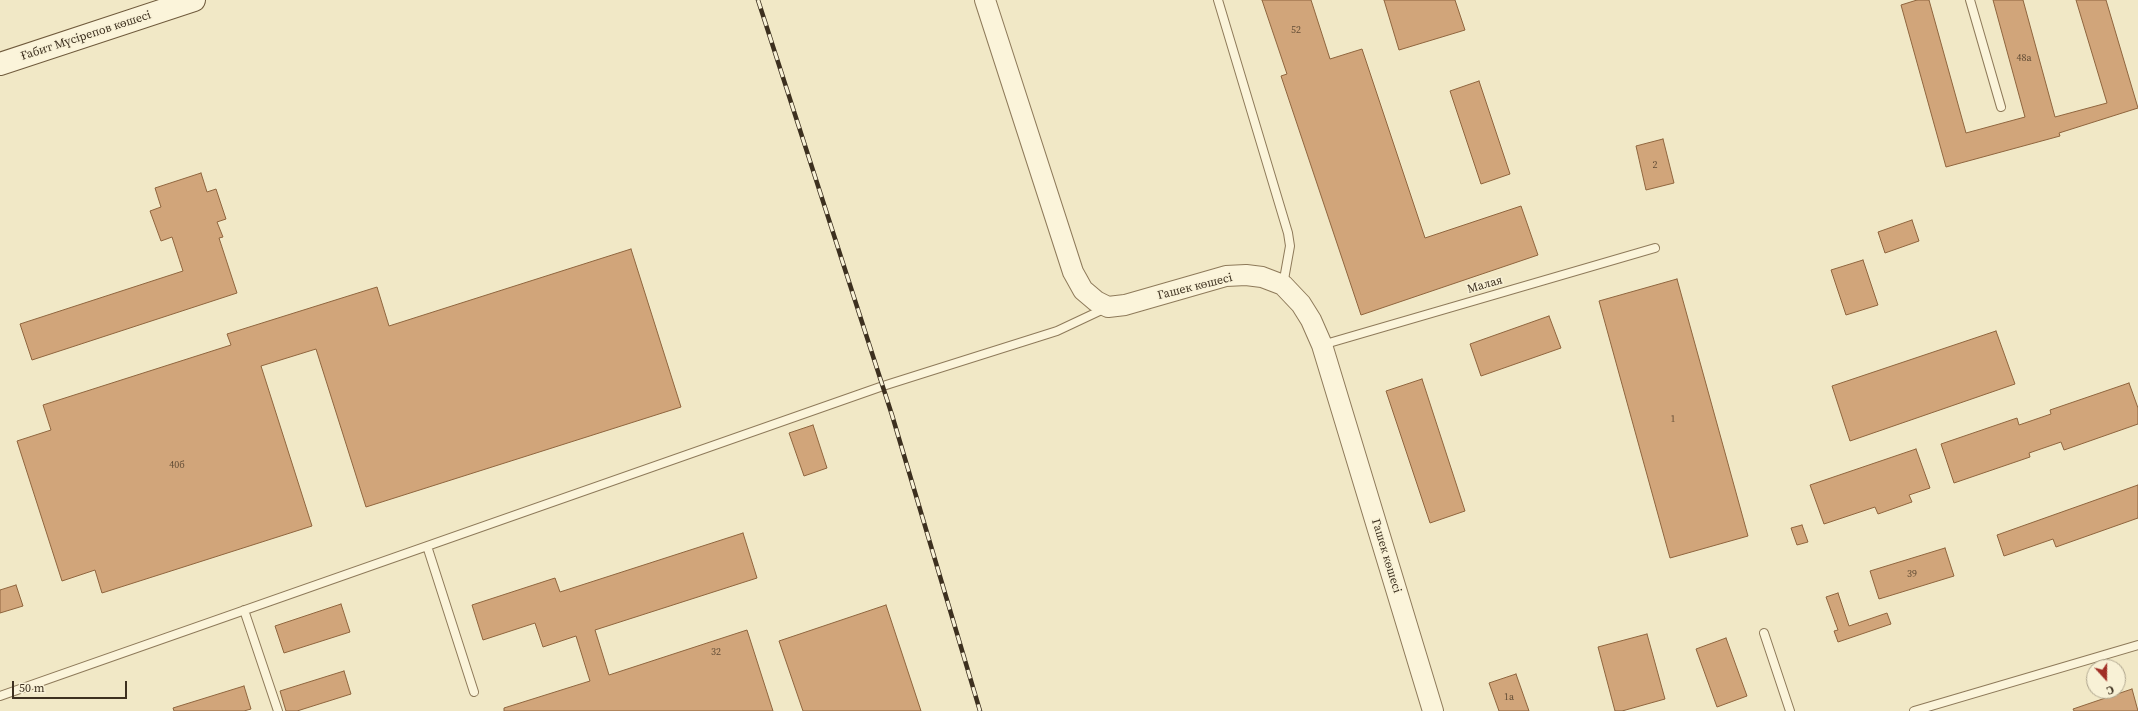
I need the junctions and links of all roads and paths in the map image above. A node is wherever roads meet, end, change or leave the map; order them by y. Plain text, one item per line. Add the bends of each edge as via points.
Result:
1 (194, 0) edge
2 (985, 0) edge
3 (1218, 0) edge
4 (1970, 0) edge
5 (0, 64) edge
6 (2001, 107) dead end
7 (1655, 248) dead end
8 (1283, 285) junction
9 (1108, 307) junction
10 (1322, 345) junction
11 (427, 546) junction
12 (244, 610) junction
13 (1764, 633) dead end
14 (2138, 645) edge
15 (474, 692) dead end
16 (0, 696) edge
17 (278, 711) edge
18 (1433, 711) edge
19 (1790, 711) edge
20 (1914, 711) edge

1 - 5 main road, Ғабит Мүсірепов көшесі
2 - 9 street via 1073,272 1083,290
3 - 8 lane via 1288,233 1290,246
4 - 6 lane
7 - 10 lane, Малая
8 - 9 street, Гашек көшесі via 1262,277 1226,276 1125,305
8 - 10 street, Гашек көшесі via 1301,304
9 - 11 lane via 1057,331 883,386
10 - 18 street, Гашек көшесі
11 - 12 lane
11 - 15 lane
12 - 16 lane
12 - 17 lane
13 - 19 lane
14 - 20 lane

